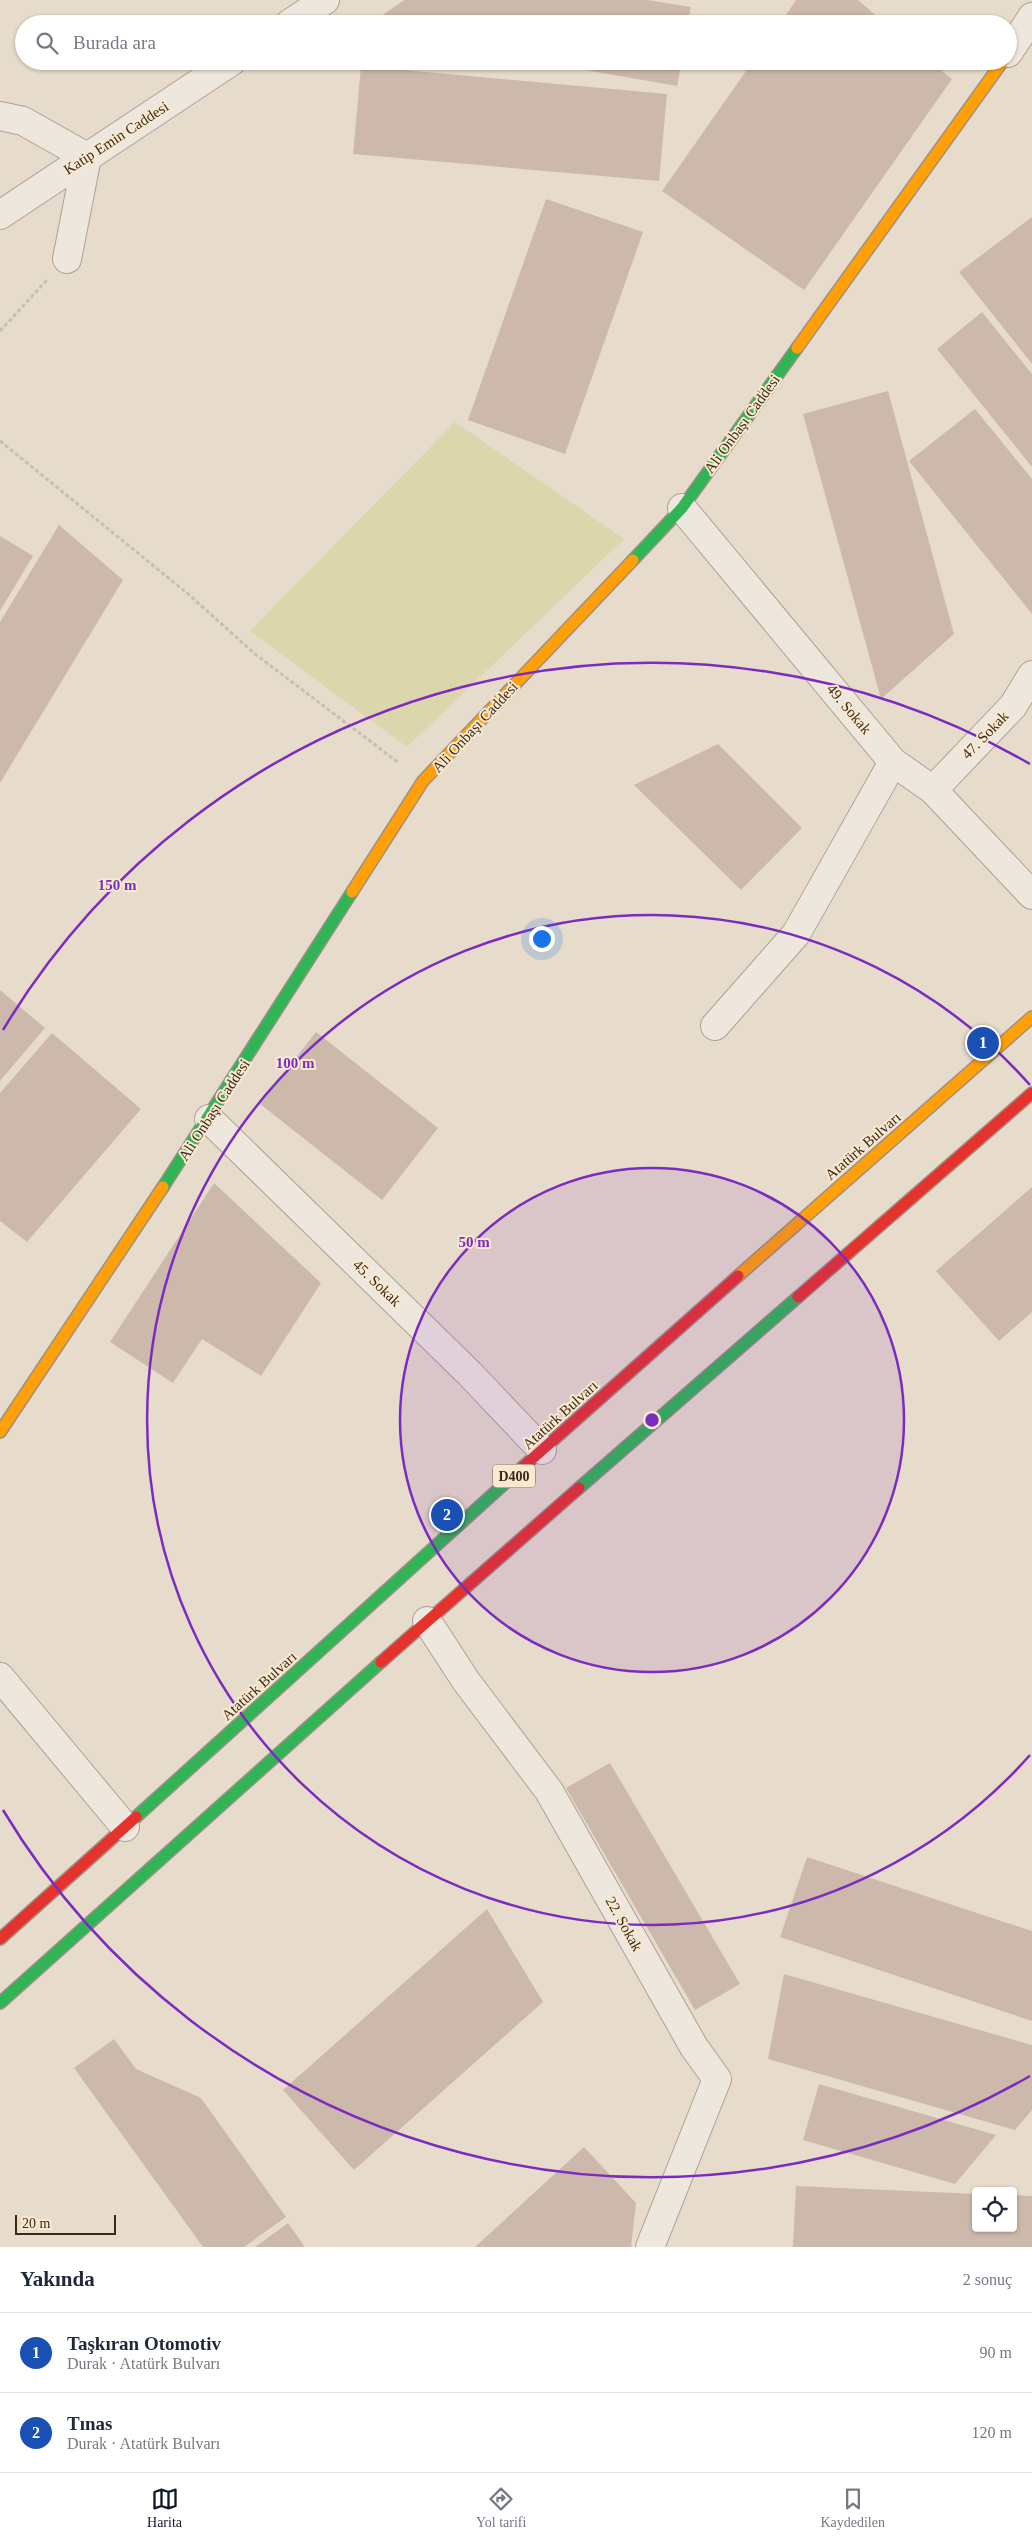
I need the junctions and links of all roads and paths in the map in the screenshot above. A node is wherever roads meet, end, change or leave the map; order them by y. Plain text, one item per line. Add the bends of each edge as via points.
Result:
1 (325, 0) edge
2 (302, 15) edge
3 (1032, 17) edge
4 (1017, 40) edge
5 (218, 70) edge
6 (997, 70) edge
7 (0, 116) edge
8 (87, 157) junction
9 (0, 215) edge
10 (67, 259) joint
11 (0, 331) edge
12 (0, 441) edge
13 (682, 508) junction
14 (1032, 675) edge
15 (893, 762) junction
16 (423, 781) junction
17 (933, 790) junction
18 (1032, 895) edge
19 (1032, 1017) edge
20 (715, 1026) dead end
21 (1032, 1093) edge
22 (208, 1119) junction
23 (0, 1432) edge
24 (542, 1450) junction
25 (427, 1621) junction
26 (0, 1677) edge
27 (125, 1827) junction
28 (0, 1939) edge
29 (0, 2003) edge
30 (650, 2247) edge

1 - 2 street
3 - 4 street
5 - 8 street, Katip Emin Caddesi
6 - 13 main road, Ali Onbaşı Caddesi
7 - 8 street via 23,121
8 - 9 street, Katip Emin Caddesi
8 - 10 street
10 - 11 path
12 - 16 path via 187,593 255,654
13 - 15 street, 49. Sokak
13 - 16 main road, Ali Onbaşı Caddesi
14 - 17 street, 47. Sokak via 1013,706
15 - 17 street, 49. Sokak
15 - 20 street via 796,934
16 - 22 main road, Ali Onbaşı Caddesi
17 - 18 street, 49. Sokak
19 - 24 main road, Atatürk Bulvarı / D400
21 - 25 main road
22 - 23 main road, Ali Onbaşı Caddesi
22 - 24 street, 45. Sokak via 470,1374
24 - 27 main road, Atatürk Bulvarı / D400
25 - 29 main road
25 - 30 street, 22. Sokak via 466,1681 549,1791 694,2047 717,2079
26 - 27 street
27 - 28 main road, Atatürk Bulvarı / D400

